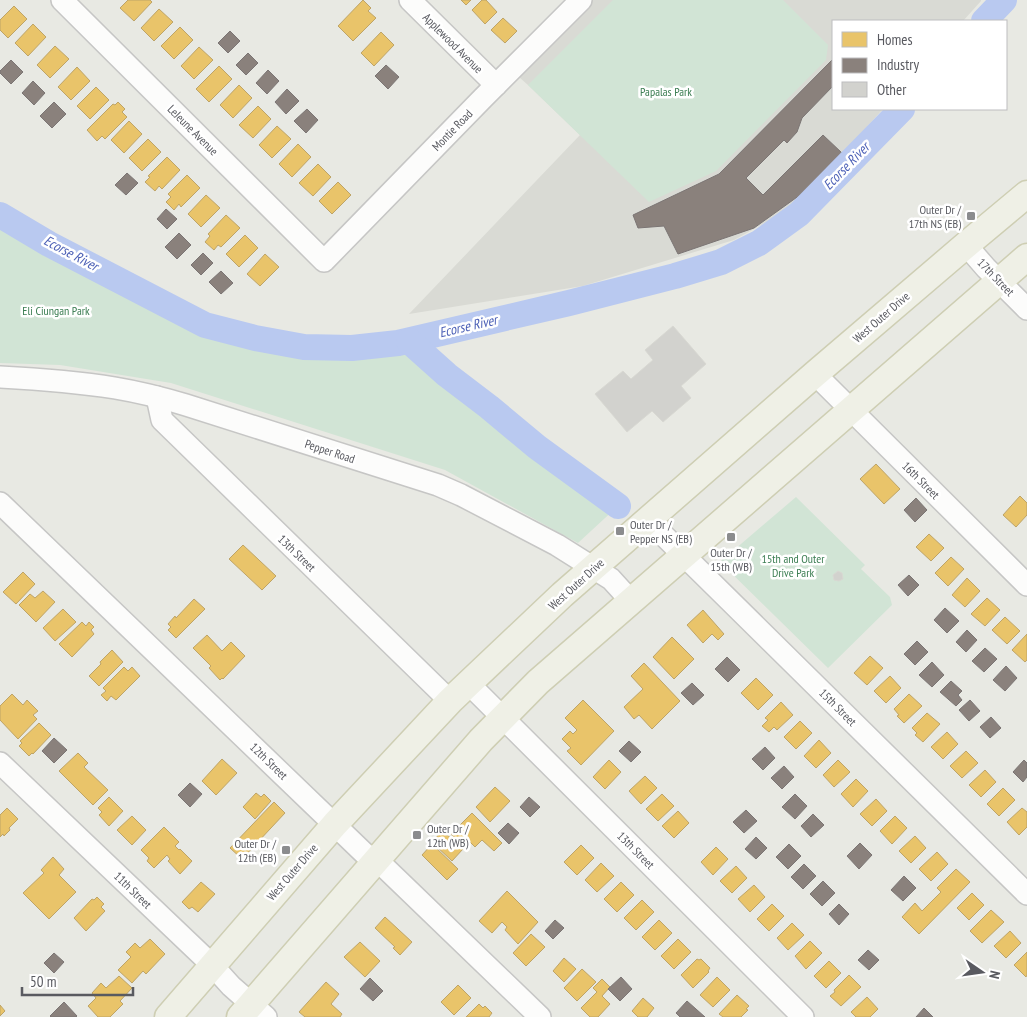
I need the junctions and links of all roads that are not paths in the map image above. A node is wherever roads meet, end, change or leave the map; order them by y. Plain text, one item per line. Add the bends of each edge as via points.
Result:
1 (62, 0) edge
2 (410, 0) edge
3 (581, 0) edge
4 (496, 86) junction
5 (1027, 194) edge
6 (966, 245) junction
7 (1027, 258) edge
8 (324, 261) joint
9 (999, 281) junction
10 (1027, 309) edge
11 (815, 374) junction
12 (0, 377) edge
13 (158, 397) junction
14 (850, 410) junction
15 (0, 503) edge
16 (648, 520) junction
17 (684, 555) junction
18 (593, 568) junction
19 (1027, 585) edge
20 (631, 601) junction
21 (460, 693) junction
22 (503, 718) junction
23 (0, 763) edge
24 (335, 824) junction
25 (376, 859) junction
26 (1027, 894) edge
27 (212, 965) junction
28 (252, 1012) edge
29 (168, 1017) edge
30 (540, 1017) edge
31 (803, 1017) edge

1 - 8 street, LeJeune Avenue
2 - 4 street, Applewood Avenue
3 - 4 street, Montie Road
4 - 8 street, Montie Road
5 - 6 main road, West Outer Drive
6 - 9 street, 17th Street
6 - 11 main road, West Outer Drive
7 - 9 main road
9 - 10 street, 17th Street
9 - 14 main road
11 - 14 street, 16th Street
11 - 16 main road, West Outer Drive
12 - 13 street, Pepper Road via 115,388
13 - 18 street, Pepper Road via 438,485 557,545
13 - 21 street, 13th Street via 162,420
14 - 17 main road
14 - 19 street, 16th Street
15 - 24 street, 12th Street
16 - 17 street, 15th Street
16 - 18 main road, West Outer Drive
17 - 20 main road
17 - 26 street, 15th Street
18 - 20 street, Pepper Road via 611,579
18 - 21 main road, West Outer Drive
20 - 22 main road via 538,682
21 - 22 street, 13th Street
21 - 24 main road, West Outer Drive
22 - 25 main road
22 - 31 street, 13th Street
23 - 27 street, 11th Street
24 - 25 street, 12th Street via 365,854
24 - 27 main road, West Outer Drive
25 - 28 main road
25 - 30 street, 12th Street
27 - 28 street, 11th Street
27 - 29 main road, West Outer Drive

